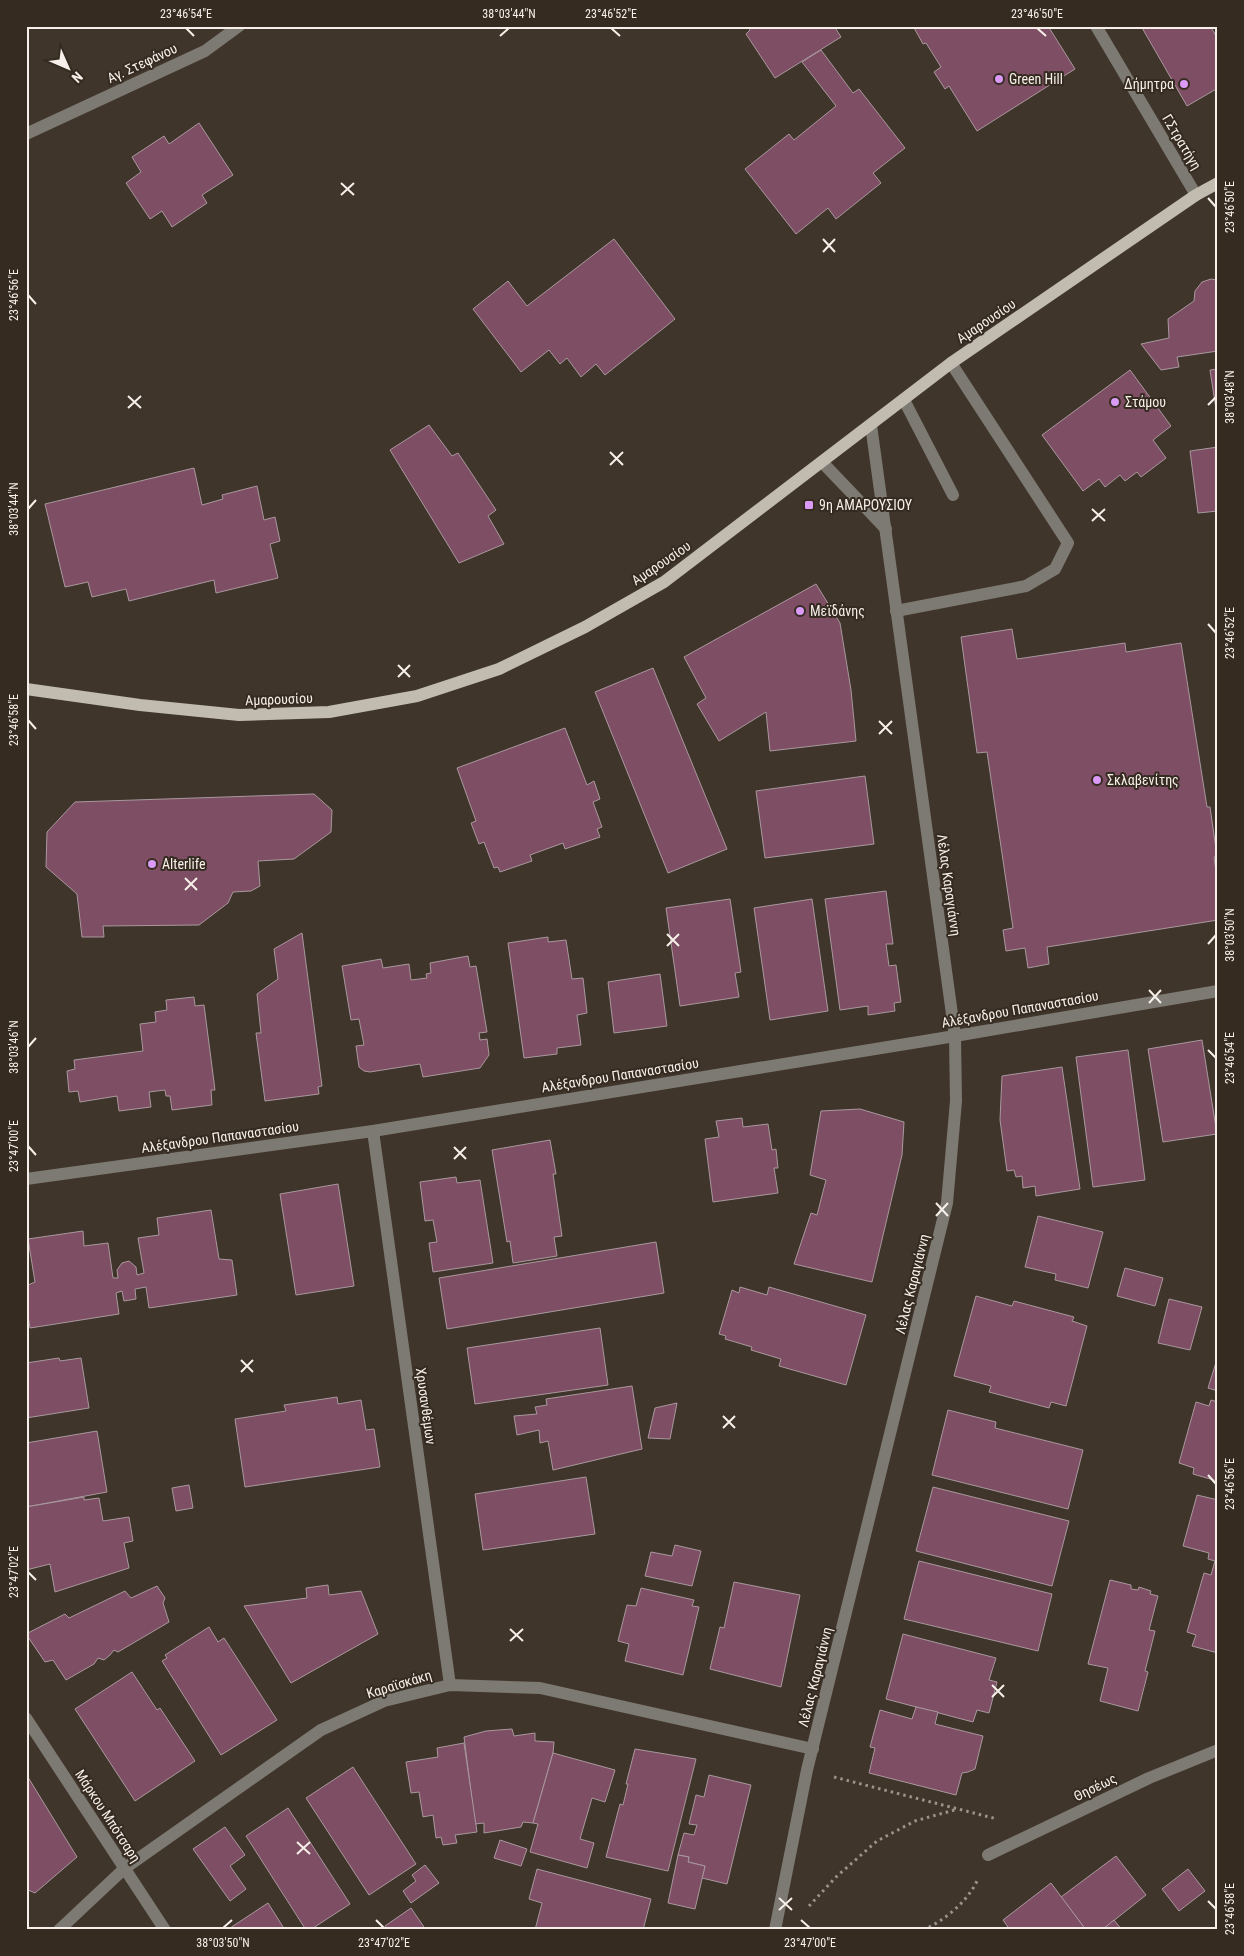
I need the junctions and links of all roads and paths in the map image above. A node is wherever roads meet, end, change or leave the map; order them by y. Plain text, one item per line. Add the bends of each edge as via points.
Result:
1 (239, 26) edge
2 (1096, 26) edge
3 (26, 134) edge
4 (1218, 183) edge
5 (1196, 195) junction
6 (951, 363) junction
7 (904, 400) junction
8 (870, 425) junction
9 (822, 462) junction
10 (953, 495) dead end
11 (886, 529) junction
12 (896, 611) junction
13 (26, 689) edge
14 (1218, 991) edge
15 (955, 1036) junction
16 (372, 1131) junction
17 (26, 1178) edge
18 (450, 1685) junction
19 (26, 1718) edge
20 (813, 1749) junction
21 (1218, 1750) edge
22 (807, 1770) junction
23 (960, 1809) junction
24 (1039, 1831) junction
25 (988, 1856) joint
26 (125, 1868) junction
27 (805, 1910) dead end
28 (779, 1916) junction
29 (59, 1930) edge
30 (165, 1930) edge
31 (775, 1930) edge
32 (786, 1930) edge
33 (923, 1930) edge

1 - 3 street, Αγ. Στεφάνου via 205,51
2 - 5 street, Γ.Στρατήγη
4 - 5 main road, Αμαρουσίου
5 - 6 main road, Αμαρουσίου
6 - 7 main road, Αμαρουσίου
6 - 12 street via 1068,543 1055,569 1026,586
7 - 8 main road, Αμαρουσίου
7 - 10 street
8 - 9 main road, Αμαρουσίου
8 - 11 street, Λέλας Καραγιάννη
9 - 11 street
9 - 13 main road, Αμαρουσίου via 664,582 585,627 499,669 417,696 330,712 239,715
11 - 12 street, Λέλας Καραγιάννη
12 - 15 street, Λέλας Καραγιάννη
14 - 15 street, Αλέξανδρου Παπαναστασίου
15 - 16 street, Αλέξανδρου Παπαναστασίου
15 - 20 street, Λέλας Καραγιάννη via 956,1101 947,1204
16 - 17 street, Αλέξανδρου Παπαναστασίου
16 - 18 street, Χρυσανθέμων
18 - 20 street, Καραϊσκάκη via 540,1688
18 - 26 street, Καραϊσκάκη via 384,1701 321,1730
19 - 26 street, Μάρκου Μπότσαρη
20 - 22 street, Λέλας Καραγιάννη
21 - 24 street, Θησέως via 1149,1778
22 - 23 path
22 - 28 street, Λέλας Καραγιάννη
23 - 24 path
23 - 27 path via 915,1821 877,1841
24 - 25 street, Θησέως
25 - 33 path via 972,1892
26 - 29 street, Καραϊσκάκη
26 - 30 street, Μάρκου Μπότσαρη
28 - 31 street, Λέλας Καραγιάννη
28 - 32 street

